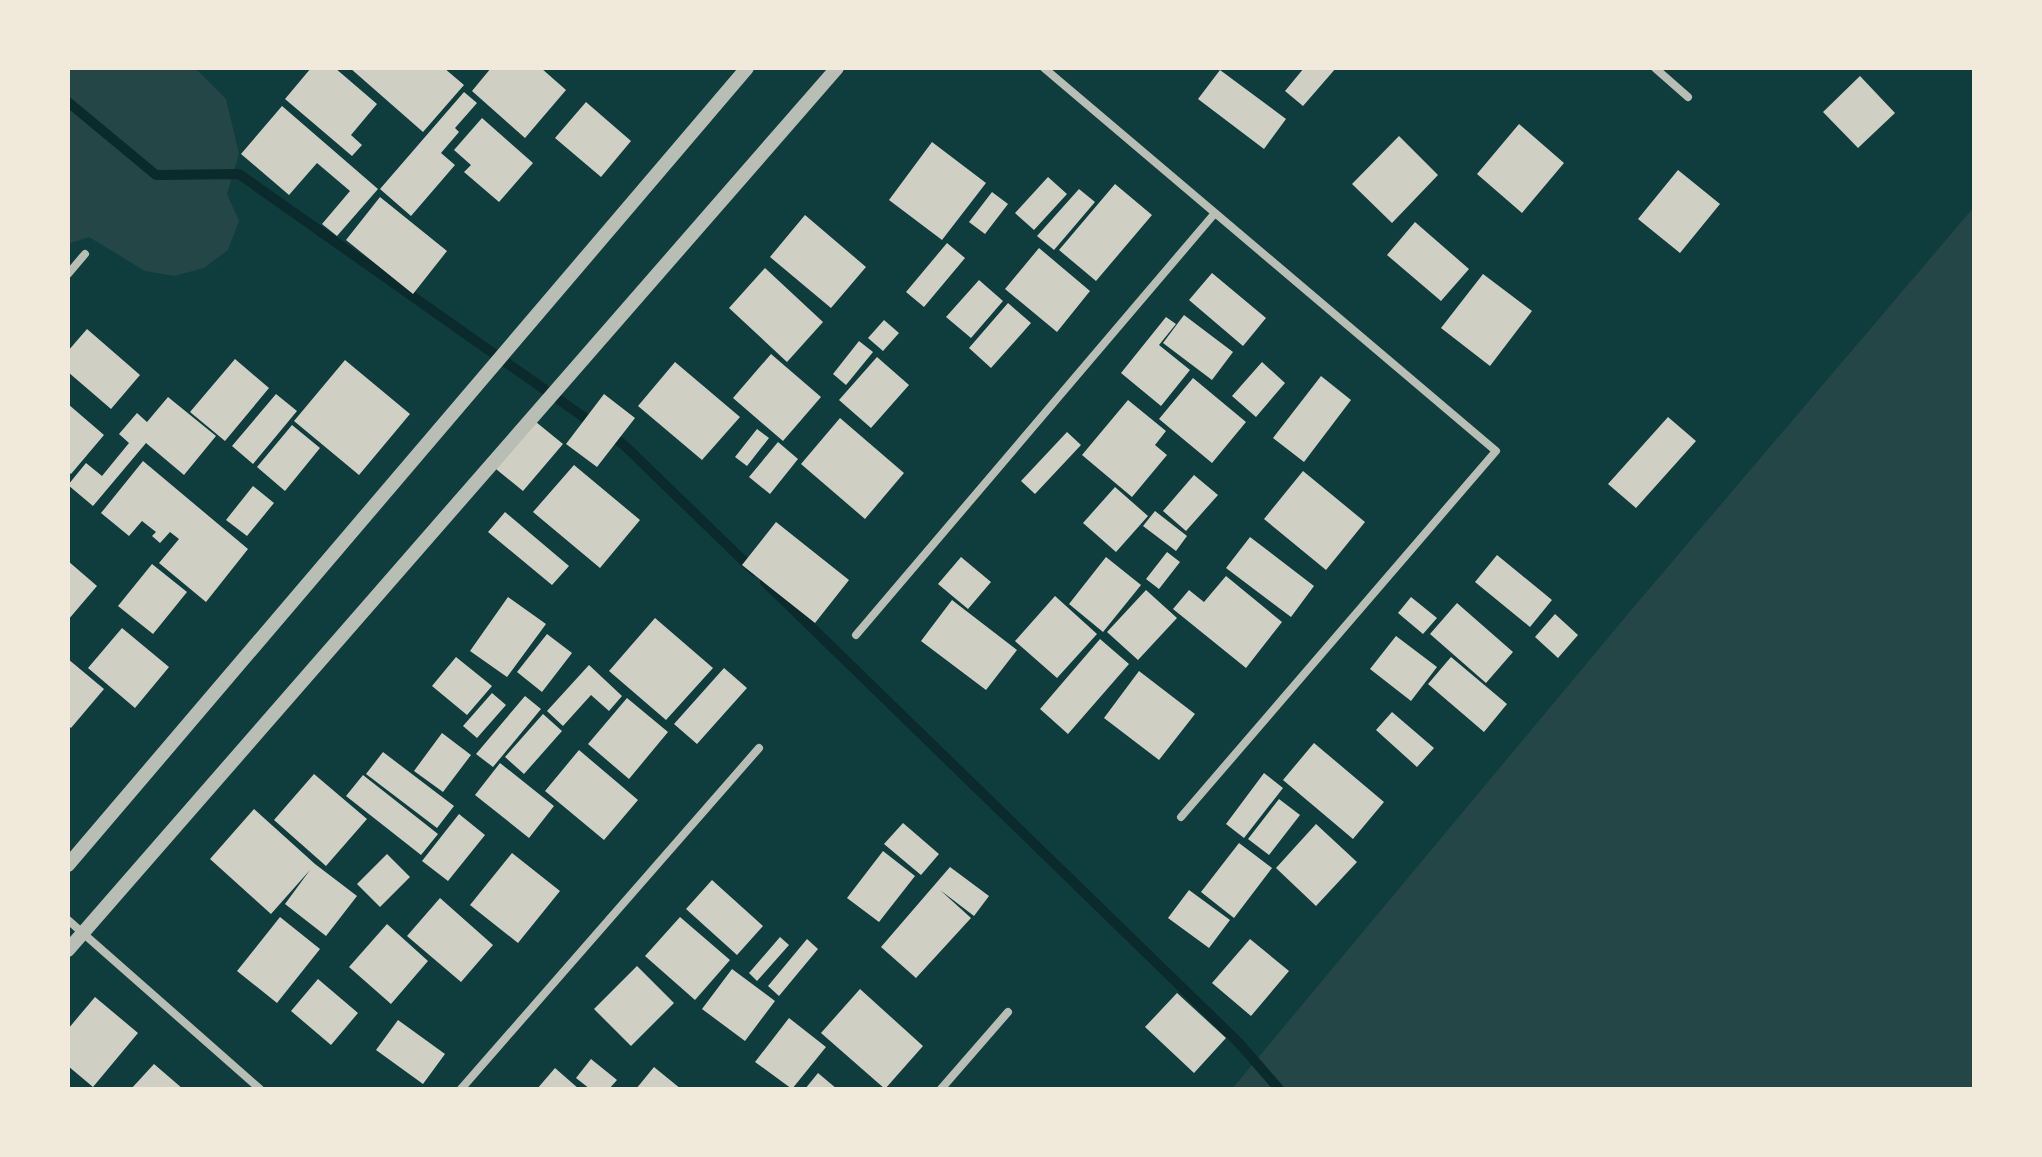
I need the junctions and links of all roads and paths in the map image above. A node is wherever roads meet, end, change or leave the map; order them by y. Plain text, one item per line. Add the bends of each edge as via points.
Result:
1 (747, 68) edge
2 (837, 68) edge
3 (1044, 68) edge
4 (1655, 68) edge
5 (1688, 97) dead end
6 (1215, 213) junction
7 (85, 254) dead end
8 (68, 274) edge
9 (856, 635) dead end
10 (759, 748) dead end
11 (1181, 817) dead end
12 (68, 865) edge
13 (68, 920) edge
14 (83, 933) junction
15 (68, 950) edge
16 (1008, 1012) dead end
17 (260, 1089) edge
18 (461, 1089) edge
19 (941, 1089) edge

1 - 12 street
2 - 14 street
3 - 6 street
4 - 5 street
6 - 9 street
6 - 11 street via 1496,451
7 - 8 street
10 - 18 street
13 - 14 street
14 - 15 street
14 - 17 street
16 - 19 street

